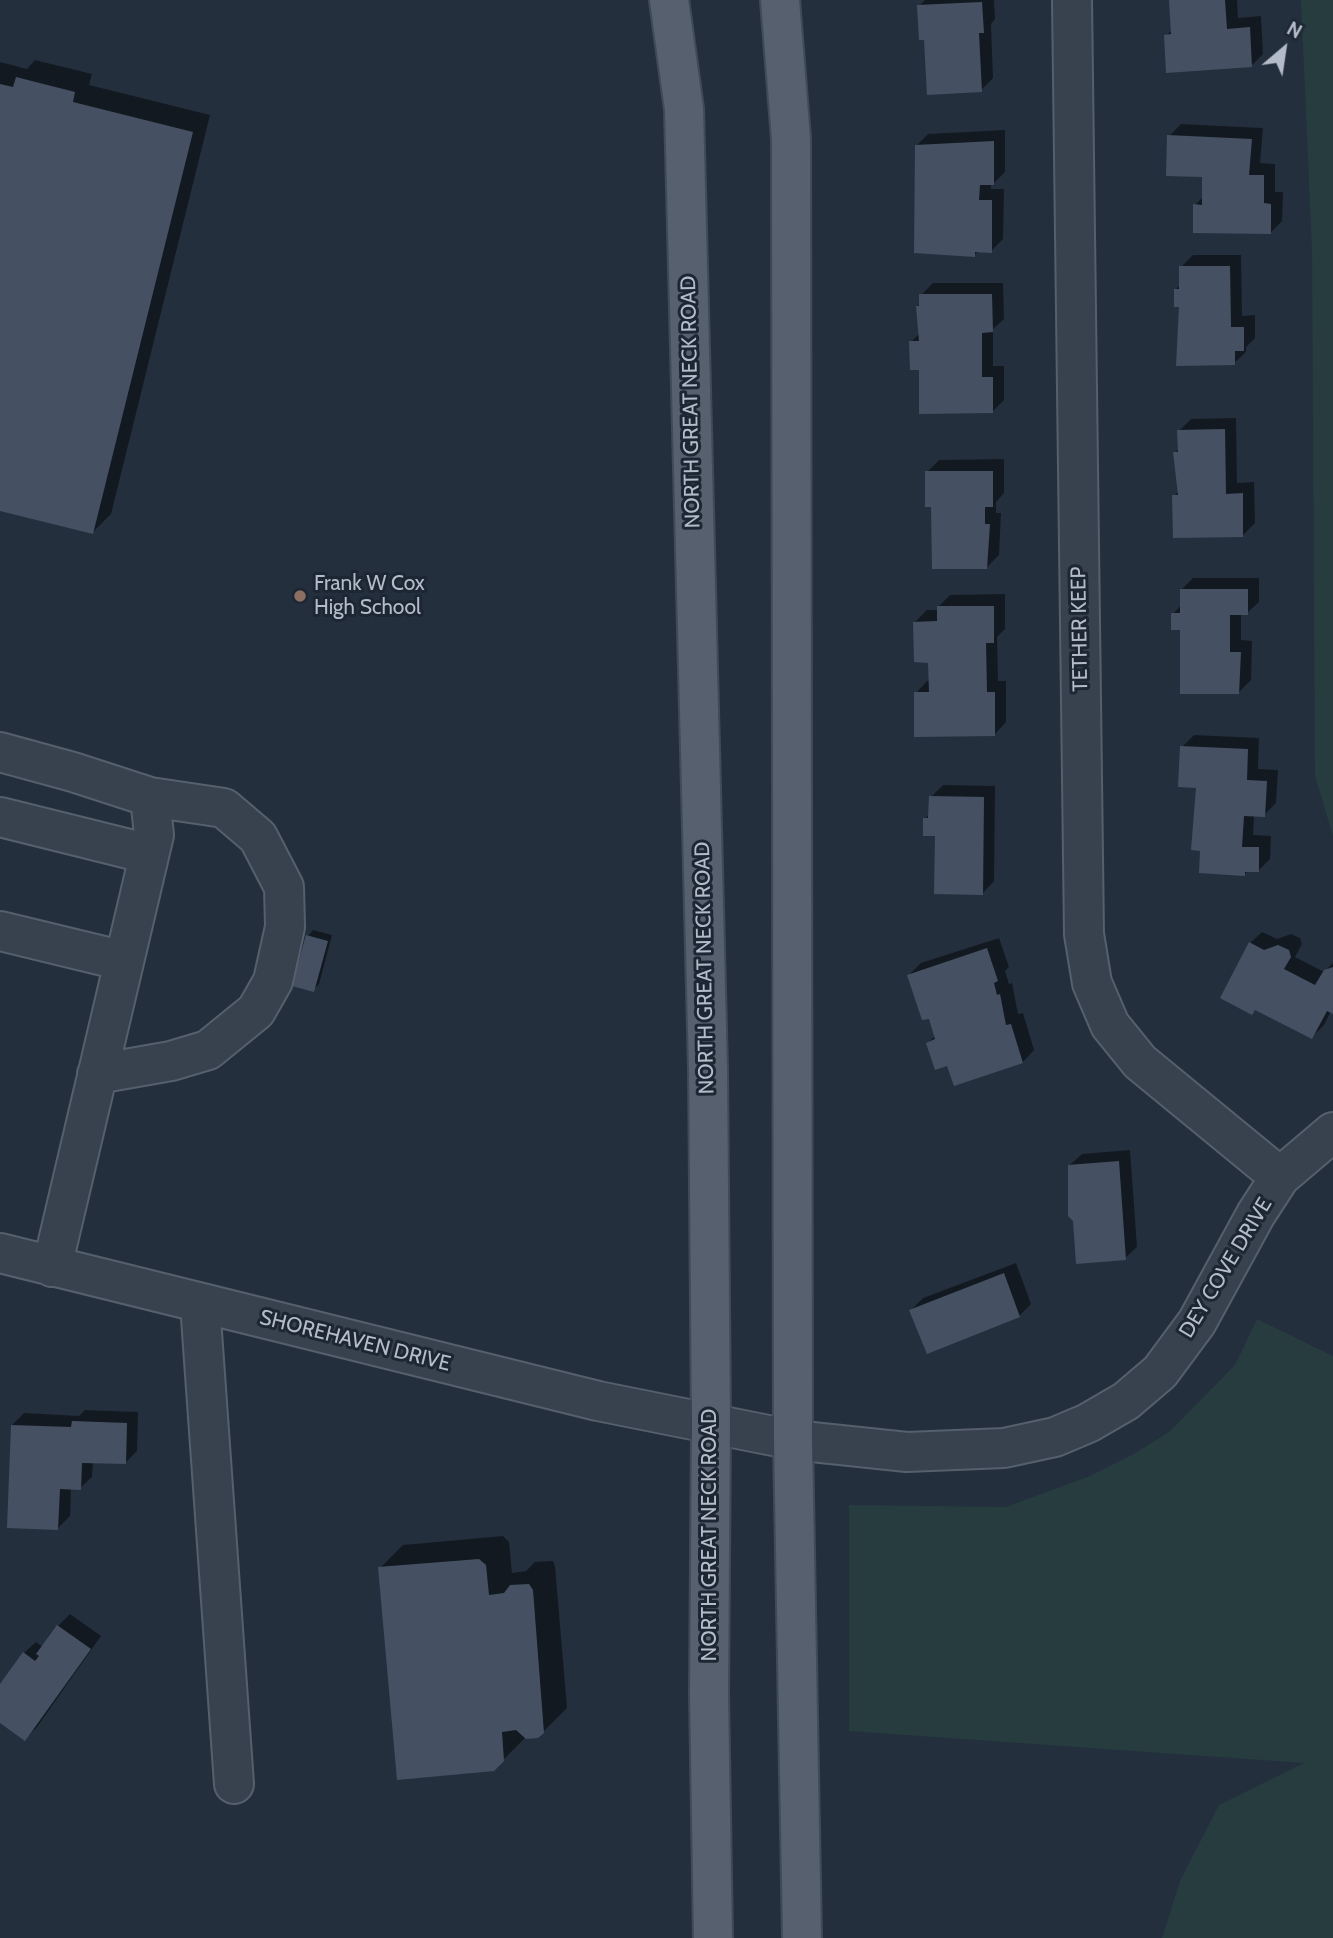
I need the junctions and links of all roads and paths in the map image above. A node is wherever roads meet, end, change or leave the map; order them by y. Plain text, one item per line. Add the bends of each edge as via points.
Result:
1 (669, 0) edge
2 (780, 0) edge
3 (1072, 0) edge
4 (0, 752) edge
5 (150, 797) junction
6 (0, 817) edge
7 (149, 854) junction
8 (0, 931) edge
9 (124, 961) junction
10 (97, 1074) junction
11 (1333, 1132) edge
12 (1280, 1177) junction
13 (0, 1253) edge
14 (52, 1267) junction
15 (201, 1304) junction
16 (711, 1423) junction
17 (793, 1440) junction
18 (234, 1784) dead end
19 (713, 1938) edge
20 (802, 1938) edge

1 - 16 main road, NORTH GREAT NECK ROAD via 684,109 708,1069
2 - 17 main road via 791,139
3 - 12 street, TETHER KEEP via 1084,934 1090,971 1110,1025 1140,1062
4 - 5 street
5 - 7 street via 153,835
5 - 10 street via 224,808 258,837 284,887 285,928 273,981 256,1010 208,1050
6 - 7 street
7 - 9 street
8 - 9 street
9 - 10 street
10 - 14 street
11 - 12 street, DEY COVE DRIVE
12 - 17 street, DEY COVE DRIVE via 1197,1322 1160,1372 1126,1401 1088,1423 1055,1437 1004,1447 907,1452
13 - 14 street, SHOREHAVEN DRIVE
14 - 15 street, SHOREHAVEN DRIVE
15 - 16 street, SHOREHAVEN DRIVE via 598,1401
15 - 18 street
16 - 17 street, DEY COVE DRIVE
16 - 19 main road, NORTH GREAT NECK ROAD
17 - 20 main road

